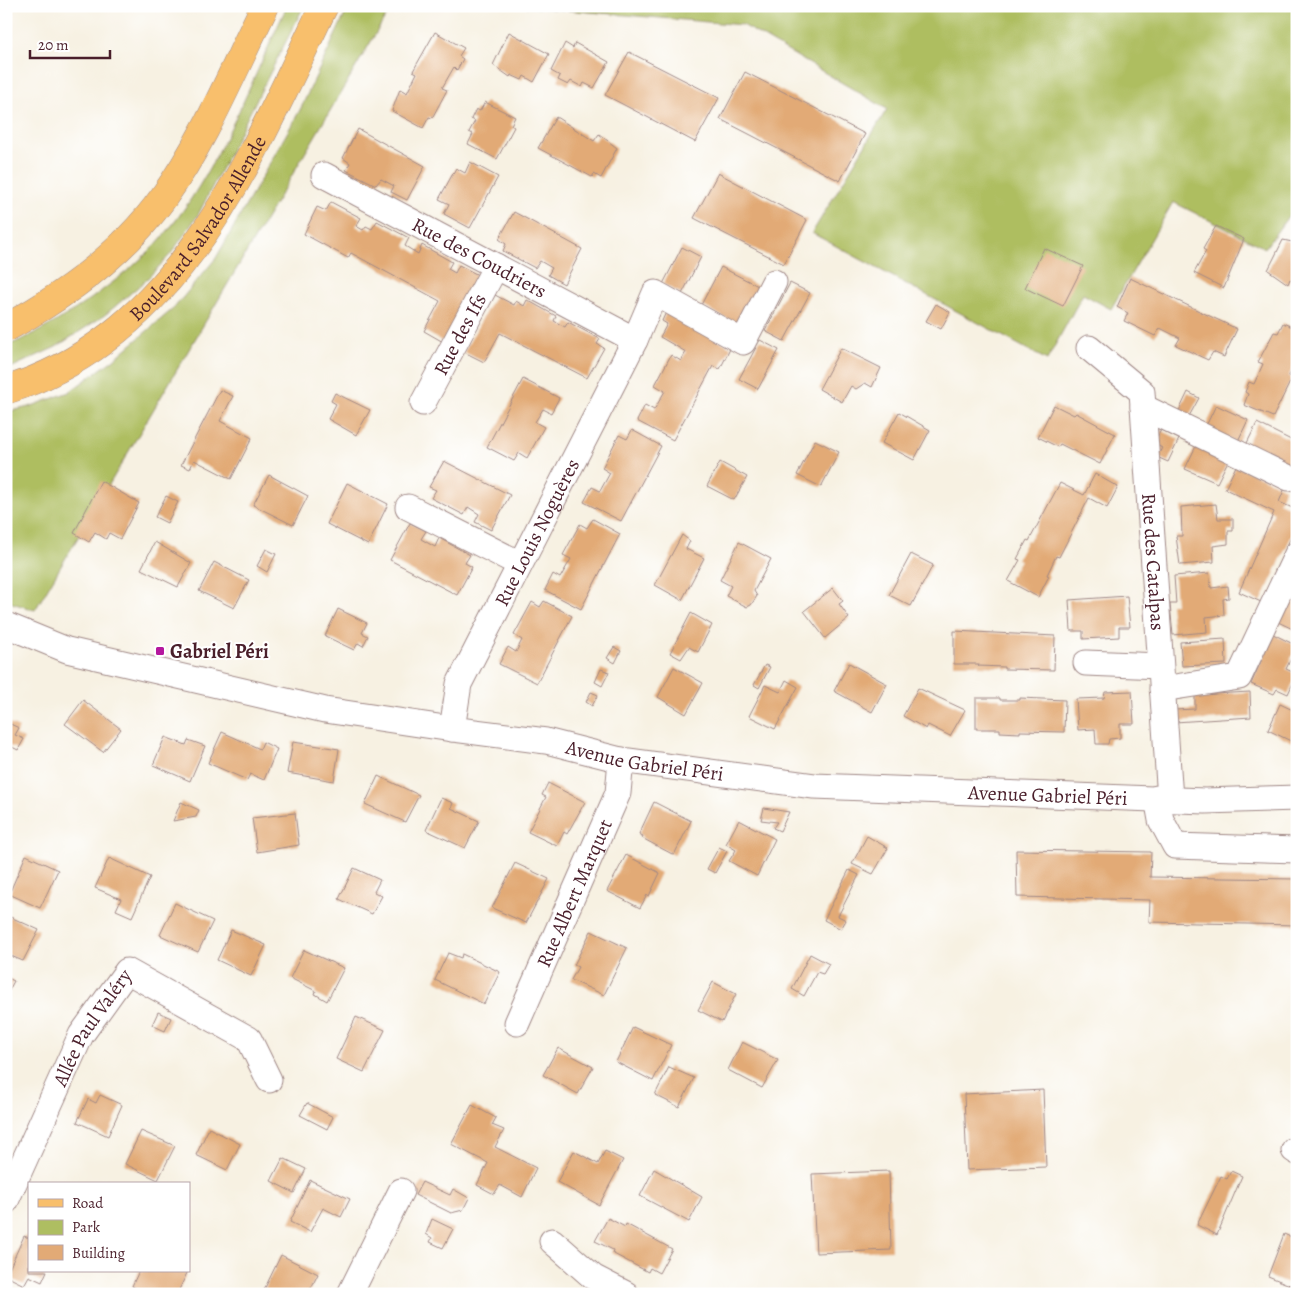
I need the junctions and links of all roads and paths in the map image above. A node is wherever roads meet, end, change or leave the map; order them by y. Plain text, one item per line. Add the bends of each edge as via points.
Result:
1 (265, 6) edge
2 (324, 6) edge
3 (324, 175) dead end
4 (496, 266) junction
5 (774, 282) dead end
6 (6, 328) edge
7 (635, 340) junction
8 (1089, 348) dead end
9 (6, 390) edge
10 (423, 403) dead end
11 (1143, 406) junction
12 (1289, 478) dead end
13 (408, 507) dead end
14 (1297, 554) edge
15 (520, 564) junction
16 (6, 625) edge
17 (1086, 663) dead end
18 (1161, 678) junction
19 (452, 729) junction
20 (621, 760) junction
21 (1164, 798) junction
22 (1297, 798) edge
23 (1297, 850) edge
24 (517, 1022) dead end
25 (269, 1080) dead end
26 (401, 1191) dead end
27 (6, 1201) edge
28 (552, 1241) dead end
29 (350, 1294) edge
30 (626, 1294) edge

1 - 6 main road, Boulevard Salvador Allende via 209,120 158,205 116,252 92,272
2 - 9 main road, Boulevard Salvador Allende via 254,150 214,221 183,263 125,322 96,345 67,365
3 - 4 street, Rue des Coudriers
4 - 7 street, Rue des Coudriers
4 - 10 street, Rue des Ifs
5 - 7 street, Rue Louis Noguères via 743,342 655,293
7 - 15 street, Rue Louis Noguères
8 - 11 street, Rue des Catalpas via 1142,392
11 - 12 street
11 - 18 street, Rue des Catalpas
13 - 15 street
14 - 18 street via 1238,678
15 - 19 street, Rue Louis Noguères via 459,684
16 - 19 street, Avenue Gabriel Péri via 67,650 155,671 325,710
17 - 18 street
18 - 21 street, Rue des Catalpas
19 - 20 street, Avenue Gabriel Péri via 546,741
20 - 21 street, Avenue Gabriel Péri via 814,786
20 - 24 street, Rue Albert Marquet via 618,793
21 - 22 street, Avenue Gabriel Péri via 1204,801
21 - 23 street, Rue des Catalpas via 1161,820 1175,846
25 - 27 street, Allée Paul Valéry via 249,1039 127,971 81,1035
26 - 29 street
28 - 30 street via 592,1277

